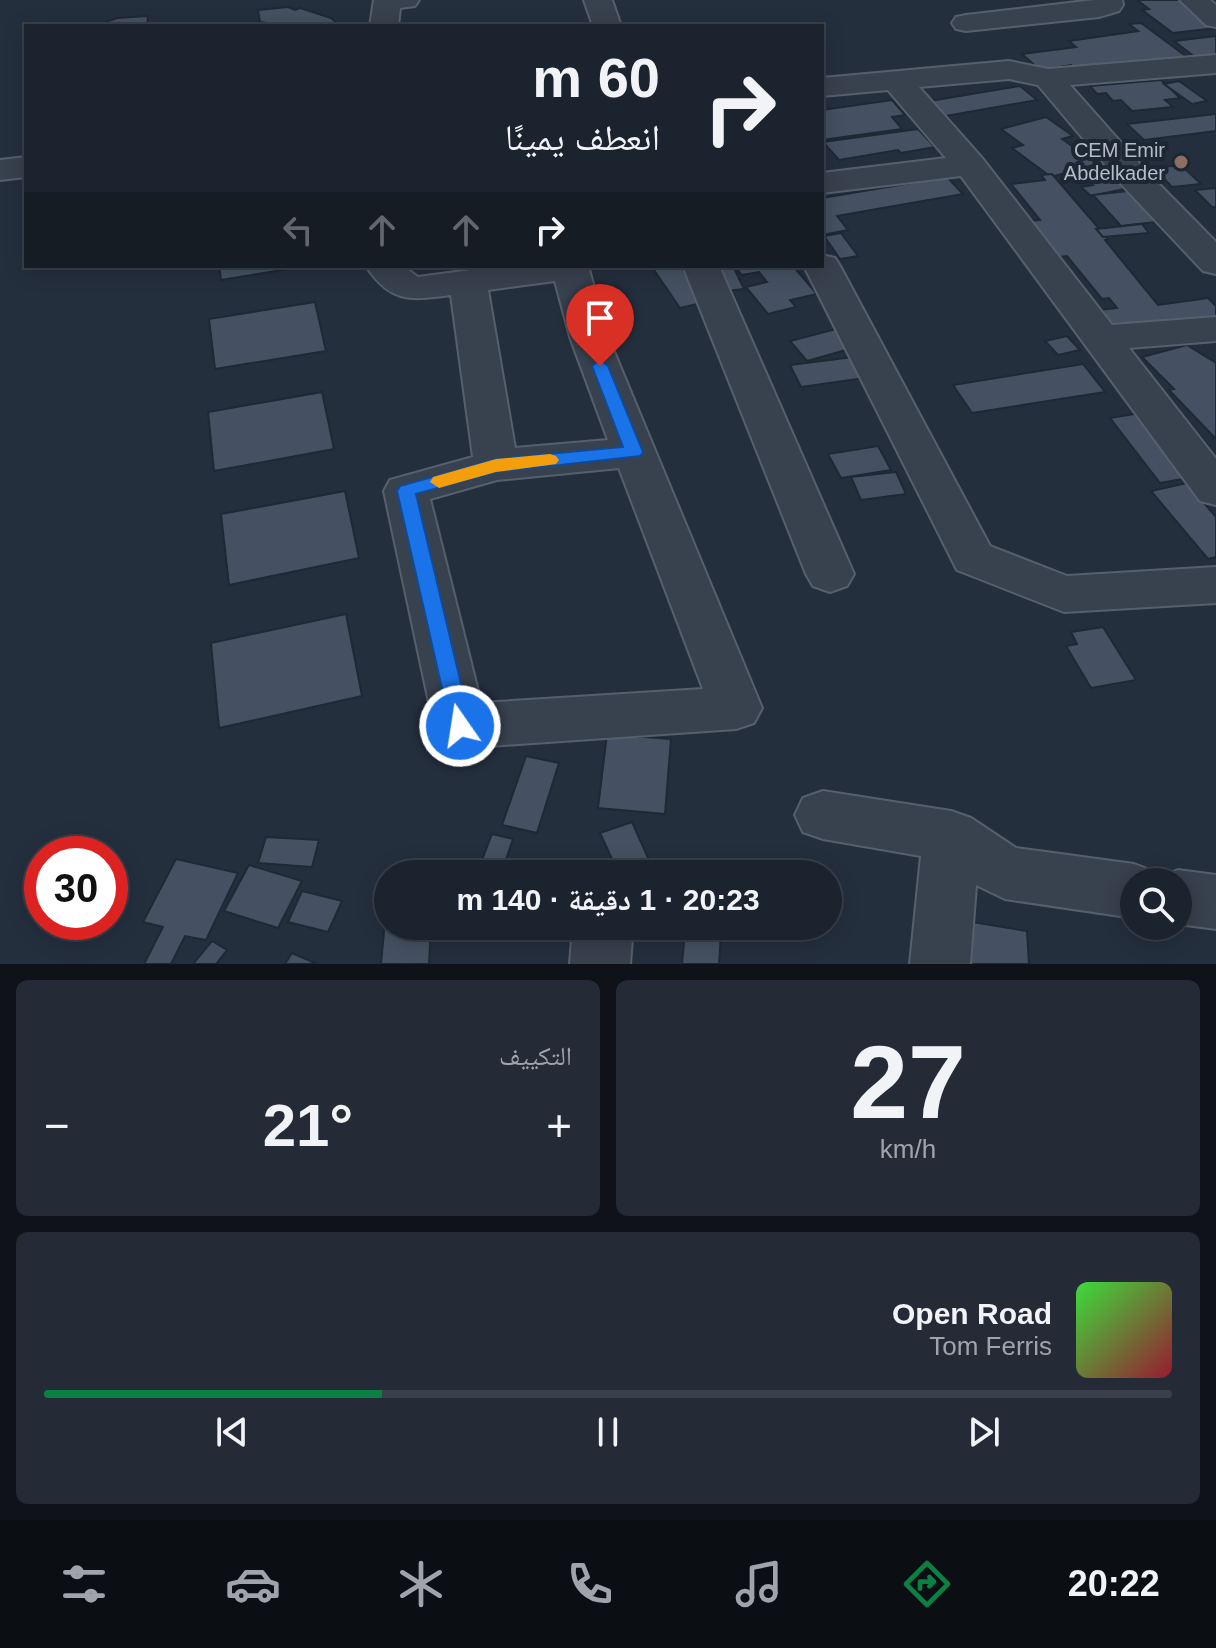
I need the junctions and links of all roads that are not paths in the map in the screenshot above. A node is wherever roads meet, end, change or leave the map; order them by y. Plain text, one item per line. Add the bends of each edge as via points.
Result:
1 (405, 0) edge
2 (598, 0) edge
3 (946, 0) edge
4 (1108, 0) edge
5 (1194, 0) edge
6 (1216, 19) edge
7 (966, 23) junction
8 (384, 24) edge
9 (606, 24) edge
10 (1216, 64) edge
11 (1009, 70) junction
12 (1048, 78) junction
13 (896, 80) junction
14 (824, 87) edge
15 (970, 165) junction
16 (24, 167) edge
17 (0, 170) edge
18 (824, 183) edge
19 (1216, 263) edge
20 (386, 268) edge
21 (563, 268) edge
22 (570, 268) edge
23 (702, 268) edge
24 (823, 268) edge
25 (468, 281) junction
26 (1216, 329) edge
27 (1102, 338) junction
28 (634, 452) junction
29 (496, 465) junction
30 (1216, 490) edge
31 (830, 574) dead end
32 (1216, 585) edge
33 (823, 815) dead end
34 (951, 836) junction
35 (1120, 889) edge
36 (1192, 899) edge
37 (1216, 902) edge
38 (602, 940) edge
39 (600, 964) edge
40 (940, 964) edge

1 - 8 street via 387,1
2 - 9 street
3 - 7 street
4 - 7 street via 1109,5 1099,9
5 - 6 street
7 - 11 street
10 - 12 street
11 - 12 street
11 - 13 street
12 - 19 street
13 - 14 street
13 - 15 street
15 - 18 street
15 - 27 street
16 - 17 street
20 - 25 street via 410,289
21 - 25 street
22 - 28 street via 589,337
23 - 31 street
24 - 32 street via 973,558 1064,594
25 - 29 street
26 - 27 street
27 - 30 street
28 - 29 street
28 - 29 street via 736,708 460,726 406,491
33 - 34 street
34 - 35 street via 1005,873
34 - 40 street
36 - 37 street
38 - 39 street

